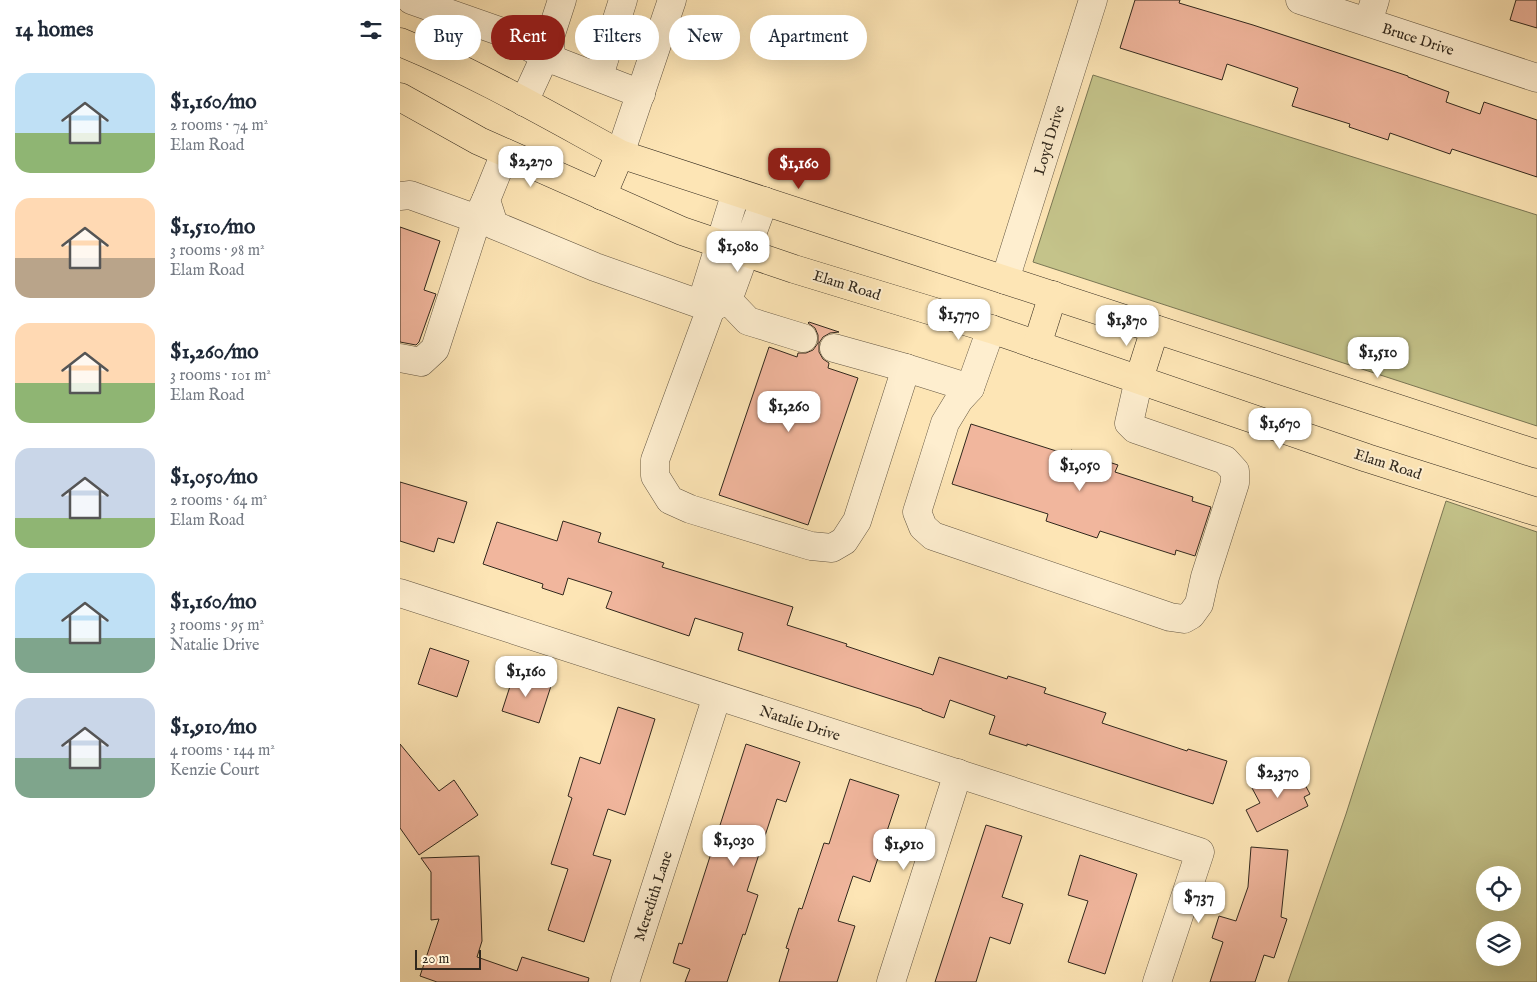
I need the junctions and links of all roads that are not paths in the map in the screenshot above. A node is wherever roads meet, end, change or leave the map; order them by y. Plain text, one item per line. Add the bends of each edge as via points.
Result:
1 (411, 0) edge
2 (562, 0) edge
3 (623, 0) edge
4 (672, 0) edge
5 (1093, 0) edge
6 (1300, 0) edge
7 (1372, 11) edge
8 (557, 15) edge
9 (491, 28) edge
10 (400, 42) edge
11 (549, 60) edge
12 (554, 60) edge
13 (598, 76) junction
14 (1537, 78) edge
15 (641, 94) junction
16 (400, 96) edge
17 (524, 102) junction
18 (504, 153) junction
19 (620, 154) junction
20 (736, 192) junction
21 (400, 196) edge
22 (602, 196) junction
23 (764, 200) junction
24 (481, 209) junction
25 (733, 248) junction
26 (1005, 280) junction
27 (1053, 295) junction
28 (719, 304) junction
29 (990, 329) junction
30 (1155, 329) junction
31 (803, 338) dead end
32 (1037, 345) junction
33 (834, 348) dead end
34 (400, 358) edge
35 (906, 368) junction
36 (1139, 379) junction
37 (970, 388) junction
38 (1537, 454) edge
39 (1537, 512) edge
40 (400, 593) edge
41 (717, 696) junction
42 (958, 774) junction
43 (625, 982) edge
44 (890, 982) edge
45 (1157, 982) edge

1 - 9 street
2 - 8 street
3 - 13 street
4 - 15 street
5 - 26 street, Loyd Drive
6 - 7 street, Bruce Drive
7 - 14 street, Bruce Drive
10 - 17 main road
11 - 17 street via 541,65
12 - 13 street
13 - 15 street
15 - 19 street
16 - 18 main road, Elam Road
17 - 19 main road
18 - 22 main road, Elam Road
18 - 24 street
19 - 20 main road
19 - 22 main road
20 - 23 main road
20 - 25 street
21 - 24 street via 410,195
22 - 25 main road, Elam Road via 682,231
23 - 25 street
23 - 26 main road
24 - 28 street via 494,225 595,267
24 - 34 street via 435,349 420,362
25 - 28 street via 704,295
25 - 29 main road, Elam Road
26 - 27 main road
27 - 30 main road
27 - 32 main road
28 - 31 street via 748,320
28 - 35 street via 656,460 655,476 670,500 690,509 811,546 832,548 844,541 857,521
29 - 32 main road, Elam Road
29 - 37 street
30 - 36 main road
30 - 38 main road
32 - 36 main road, Elam Road
33 - 35 street
35 - 37 street
36 - 37 street via 1129,423 1135,429 1225,460 1235,471 1235,483 1199,604 1184,619 933,536 923,527 917,512 945,423
36 - 39 main road, Elam Road via 1367,458
40 - 41 street, Natalie Drive
41 - 42 street, Natalie Drive
41 - 43 street, Meredith Lane
42 - 44 street
42 - 45 street, Natalie Drive via 1200,852

